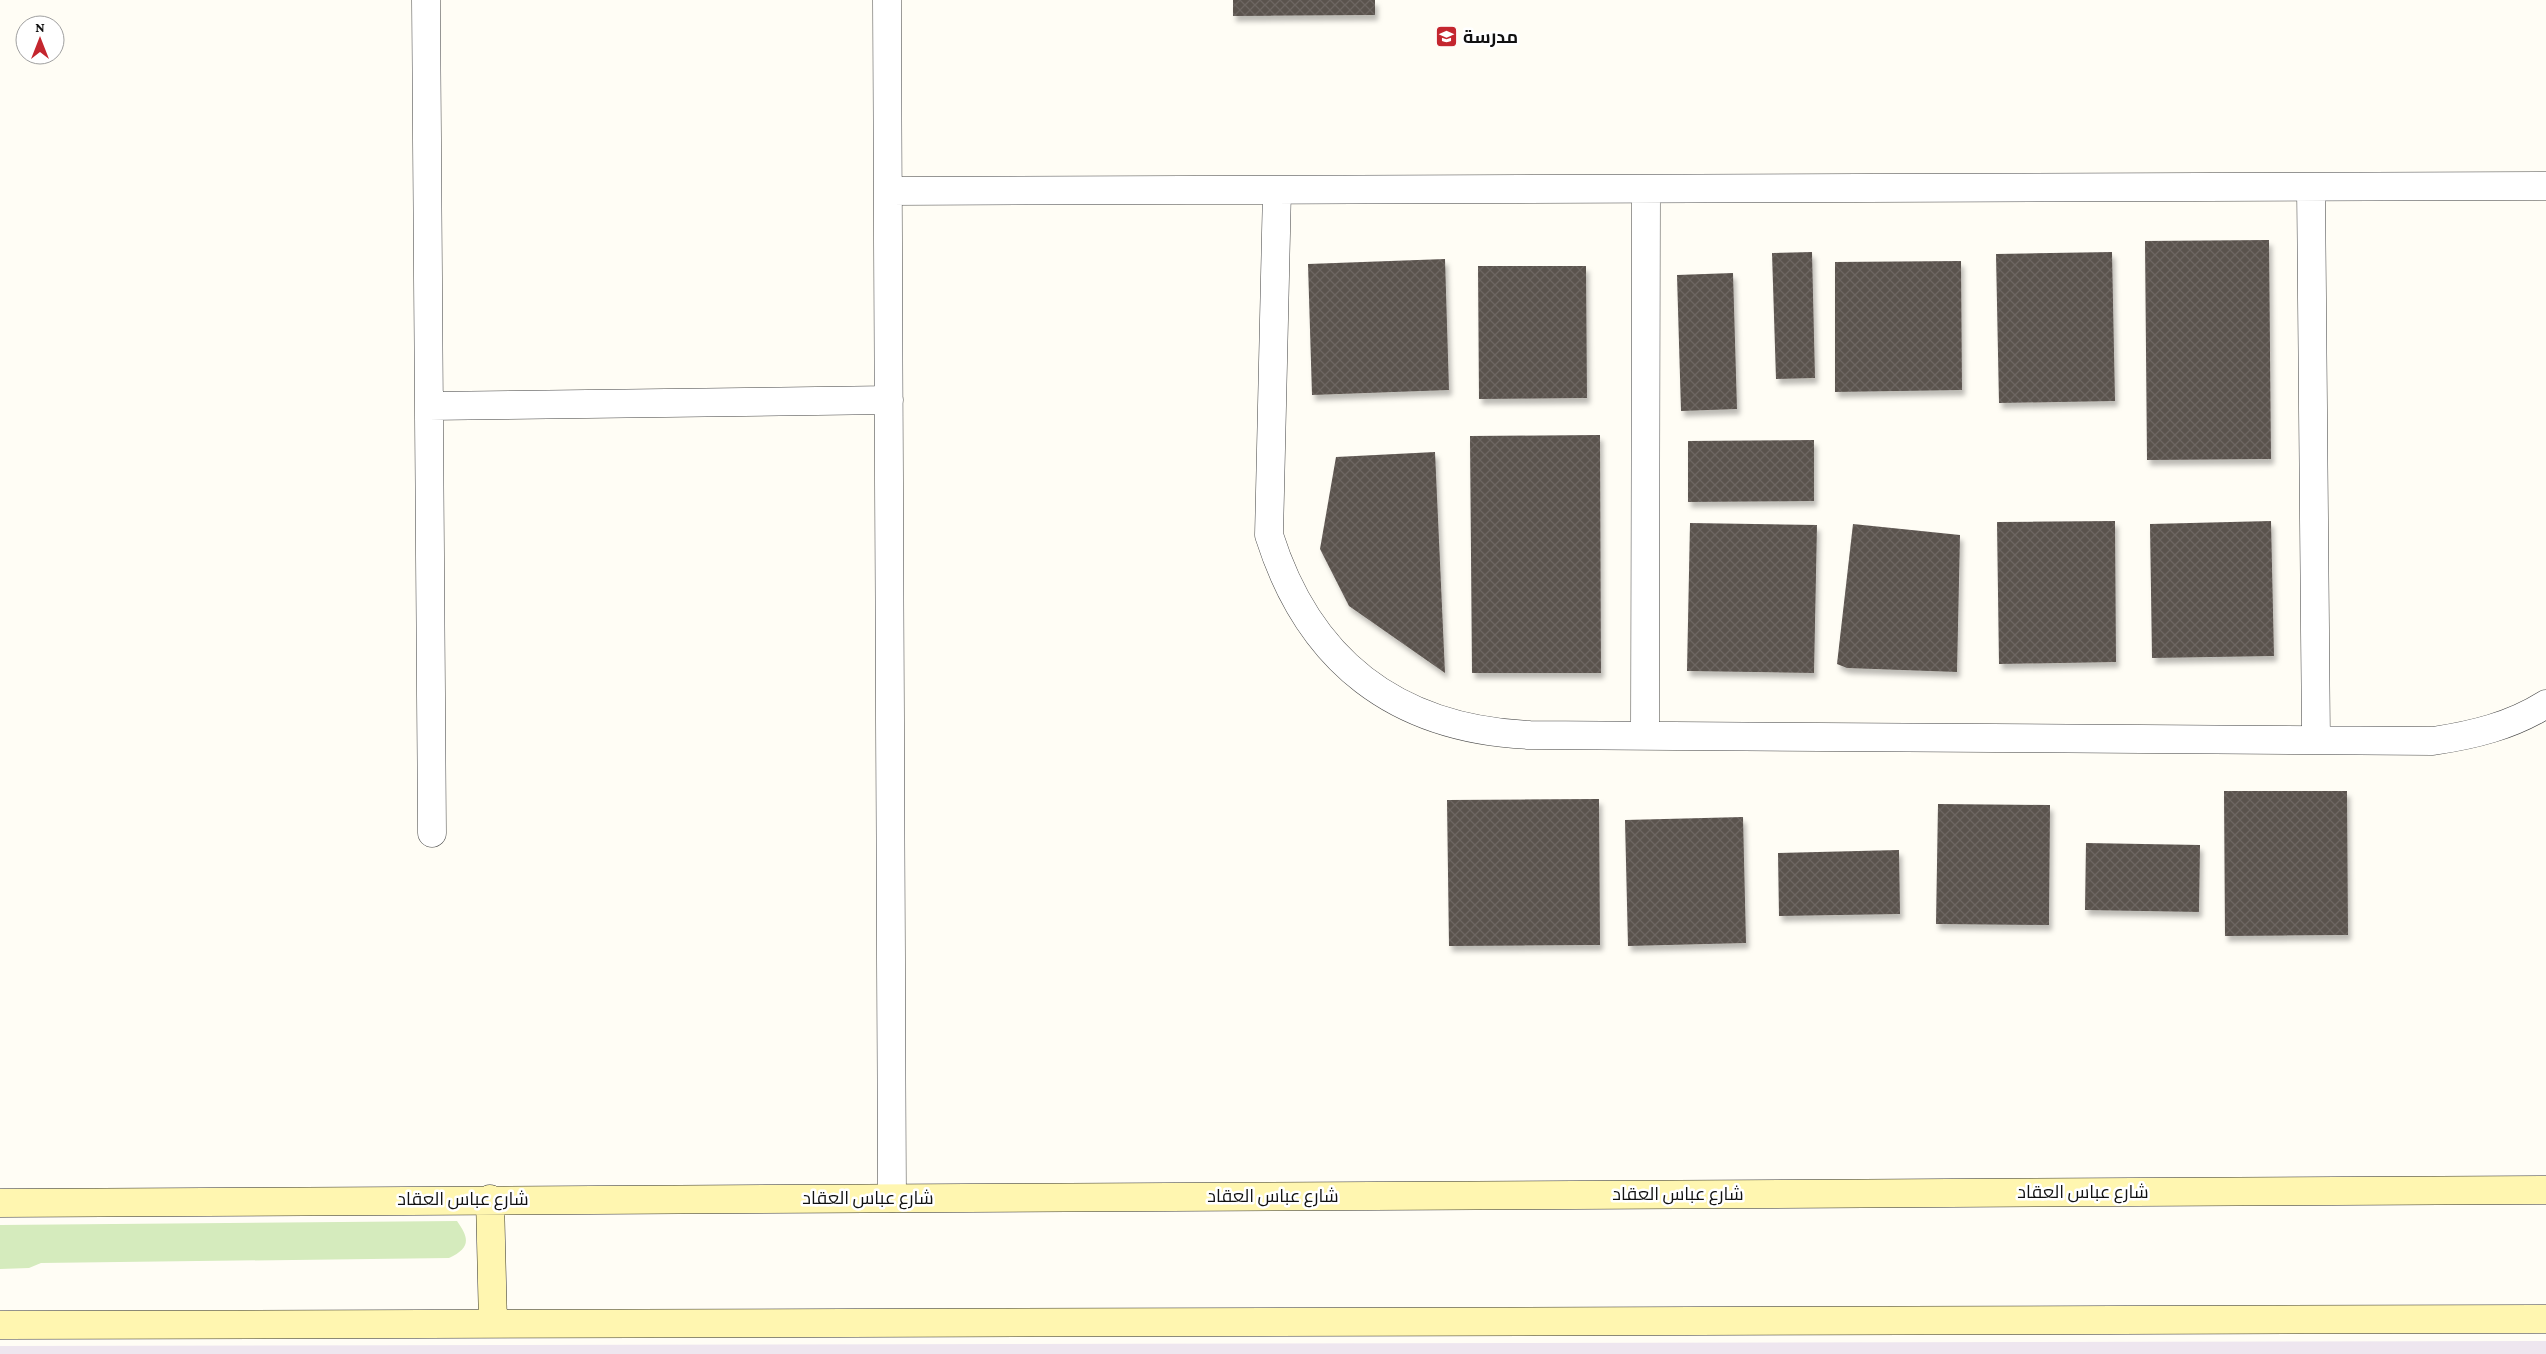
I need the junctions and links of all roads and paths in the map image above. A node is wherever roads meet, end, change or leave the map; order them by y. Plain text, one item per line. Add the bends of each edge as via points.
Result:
1 (426, 0) edge
2 (887, 0) edge
3 (2546, 186) edge
4 (2311, 187) junction
5 (1646, 189) junction
6 (1277, 190) junction
7 (888, 191) junction
8 (889, 400) junction
9 (429, 406) junction
10 (2546, 704) edge
11 (1645, 735) junction
12 (2316, 740) junction
13 (432, 833) dead end
14 (2546, 1190) edge
15 (892, 1198) junction
16 (490, 1199) junction
17 (0, 1203) edge
18 (2546, 1319) edge
19 (493, 1324) junction
20 (0, 1325) edge

1 - 9 street
2 - 7 street
3 - 4 street
4 - 5 street
4 - 12 street
5 - 6 street
5 - 11 street
6 - 7 street
6 - 11 street via 1269,535 1284,578 1316,633 1341,661 1369,684 1398,703 1429,717 1496,733
7 - 8 street
8 - 9 street
8 - 15 street
9 - 13 street
10 - 12 street via 2503,725 2459,737 2432,741
11 - 12 street
14 - 15 street, شارع عباس العقاد
15 - 16 street, شارع عباس العقاد
16 - 17 street, شارع عباس العقاد
16 - 19 street
18 - 19 street
19 - 20 street

